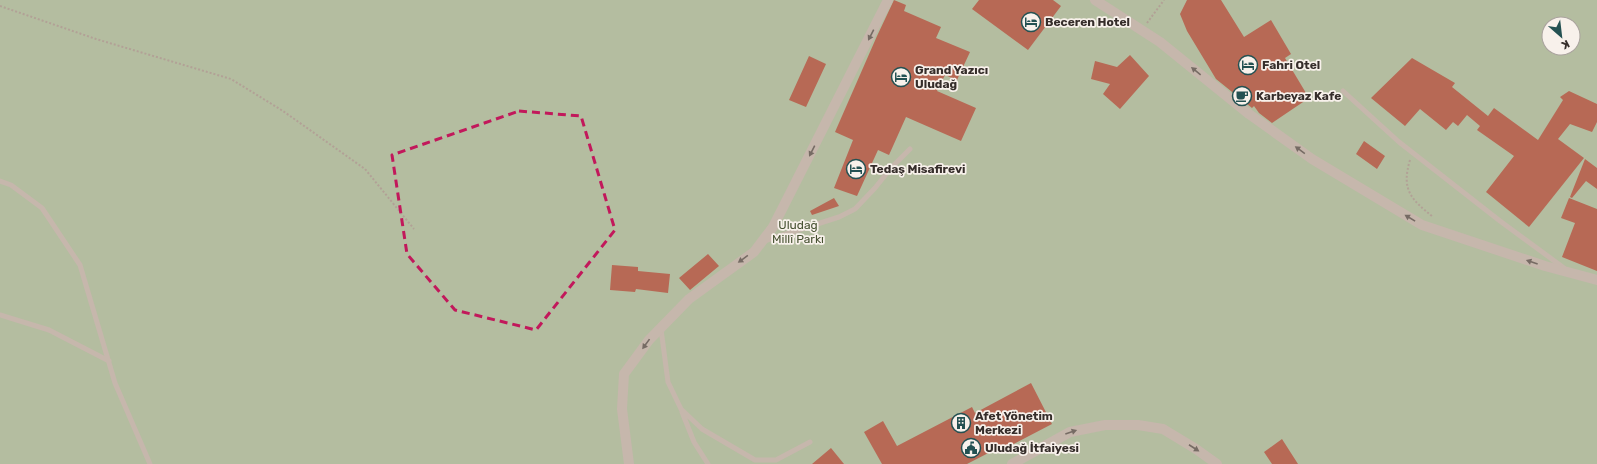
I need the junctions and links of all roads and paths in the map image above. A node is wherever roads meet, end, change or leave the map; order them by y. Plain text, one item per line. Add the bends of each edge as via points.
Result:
1 (888, 0) edge
2 (1095, 0) edge
3 (1164, 0) edge
4 (0, 6) edge
5 (1142, 30) junction
6 (1342, 91) dead end
7 (910, 149) dead end
8 (1412, 152) junction
9 (0, 181) edge
10 (1435, 218) dead end
11 (414, 229) dead end
12 (762, 242) junction
13 (1571, 273) junction
14 (1597, 280) edge
15 (0, 315) edge
16 (660, 328) junction
17 (109, 361) junction
18 (680, 409) junction
19 (810, 442) dead end
20 (150, 464) edge
21 (629, 464) edge
22 (708, 464) edge
23 (1012, 464) edge
24 (1217, 464) edge

1 -> 12 street via 773,228
2 - 5 street
3 - 5 path
4 - 11 path via 96,40 231,79 283,111 365,169
13 -> 5 street via 1422,225 1312,159 1249,114
6 - 8 lane
7 - 12 lane via 855,209 839,217
8 - 10 path via 1406,180 1410,194 1418,205
8 - 13 lane
9 - 17 lane via 11,185 42,208 80,265
12 -> 16 street via 754,252 689,299
13 - 14 street
15 - 17 lane via 50,330
16 - 18 lane via 668,382
16 -> 21 street via 624,374 622,409
17 - 20 lane via 115,383
18 - 19 lane via 702,429 755,460 776,460
18 - 22 lane via 694,442
23 -> 24 street via 1070,432 1105,425 1163,429

